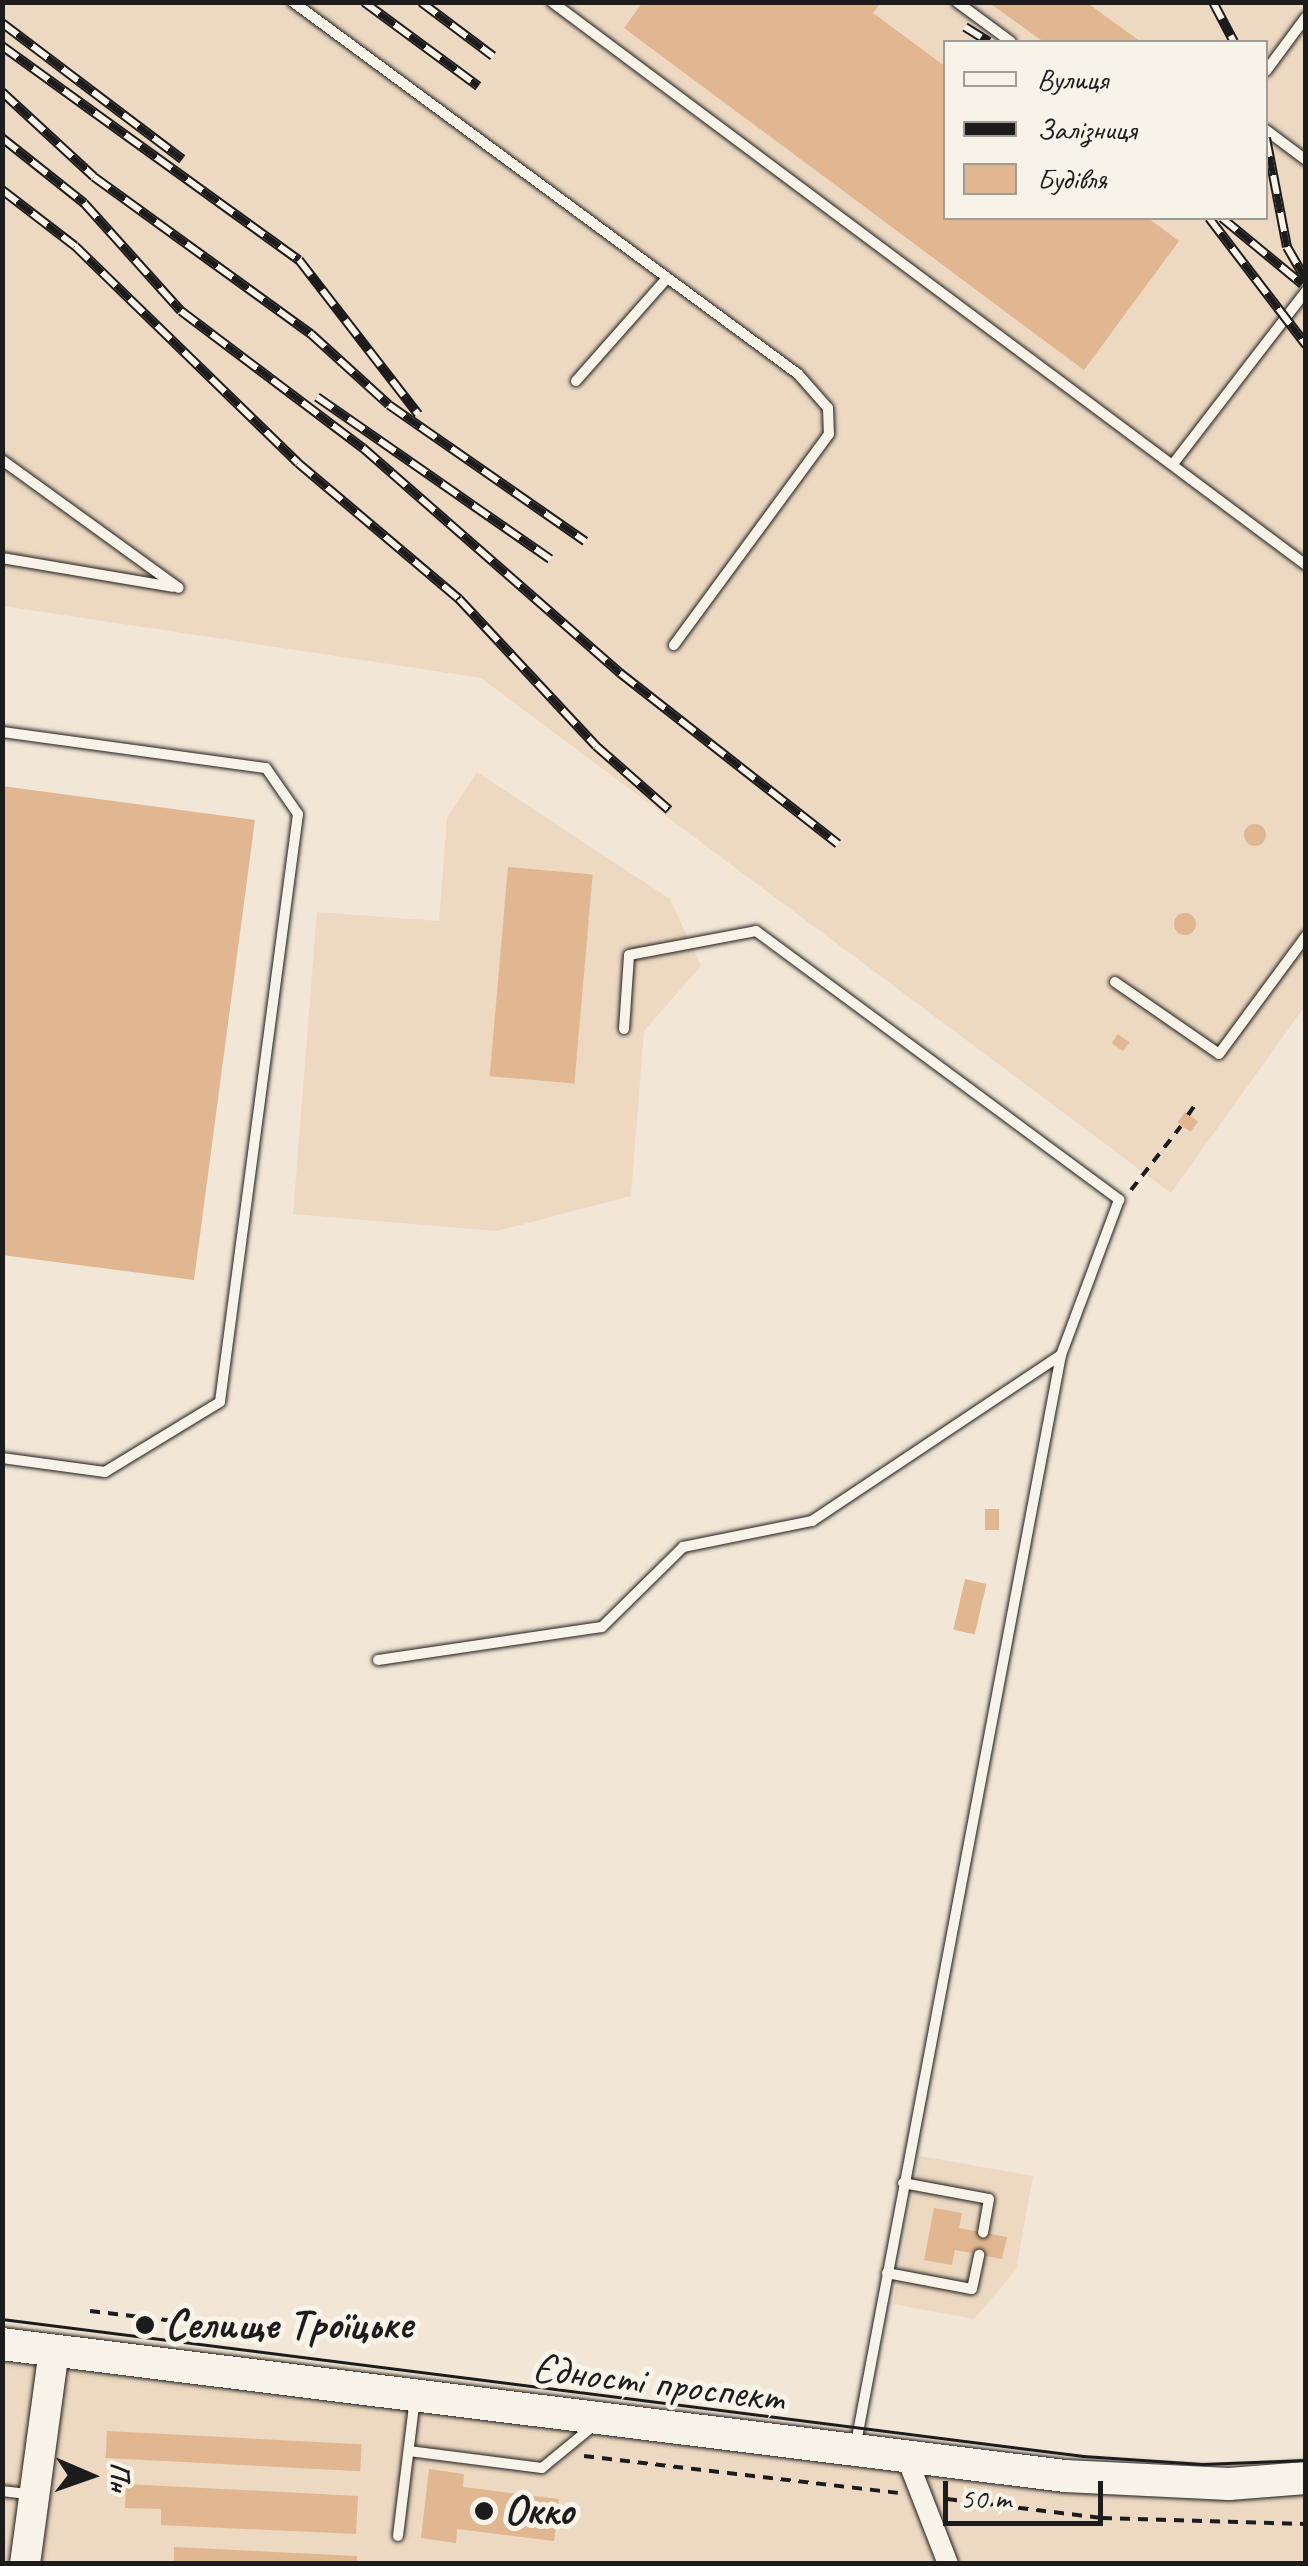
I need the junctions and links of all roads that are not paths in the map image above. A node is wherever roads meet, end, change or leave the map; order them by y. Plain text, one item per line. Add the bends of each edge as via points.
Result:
1 (293, 2) edge
2 (552, 2) edge
3 (957, 2) edge
4 (1306, 17) edge
5 (1008, 40) edge
6 (1268, 68) edge
7 (1268, 132) edge
8 (1306, 160) edge
9 (666, 278) junction
10 (1306, 290) edge
11 (576, 382) dead end
12 (2, 460) edge
13 (1172, 464) junction
14 (2, 558) edge
15 (1306, 565) edge
16 (674, 646) dead end
17 (2, 732) edge
18 (1306, 936) edge
19 (1115, 982) dead end
20 (624, 1029) dead end
21 (1061, 1356) junction
22 (2, 1458) edge
23 (378, 1660) dead end
24 (903, 2183) junction
25 (983, 2232) dead end
26 (979, 2255) dead end
27 (886, 2273) junction
28 (2, 2344) edge
29 (54, 2350) junction
30 (416, 2395) junction
31 (602, 2418) junction
32 (854, 2450) junction
33 (409, 2452) junction
34 (906, 2456) junction
35 (1306, 2478) edge
36 (2, 2492) edge
37 (34, 2496) junction
38 (398, 2536) dead end
39 (25, 2564) edge
40 (948, 2564) edge

1 - 9 lane
2 - 13 lane
3 - 5 lane
4 - 6 lane
7 - 8 lane
9 - 11 lane
9 - 16 lane via 798,374 828,408 832,424
10 - 13 lane
12 - 14 lane via 179,588
13 - 15 lane
17 - 22 lane via 266,768 298,814 220,1402 105,1472
18 - 19 lane via 1219,1054
20 - 21 lane via 630,954 756,930 1120,1200
21 - 23 lane via 812,1521 683,1547 602,1627
21 - 24 lane
24 - 25 lane via 989,2199
24 - 27 lane
26 - 27 lane via 972,2289
27 - 32 lane
28 - 29 main road, Єдності проспект
29 - 30 main road, Єдності проспект
29 - 37 street
30 - 31 main road, Єдності проспект
30 - 33 lane
31 - 32 main road, Єдності проспект
31 - 33 lane via 542,2468
32 - 34 main road, Єдності проспект
33 - 38 lane
34 - 35 main road, Єдності проспект via 1102,2478 1229,2484
34 - 40 street
36 - 37 lane
37 - 39 street

